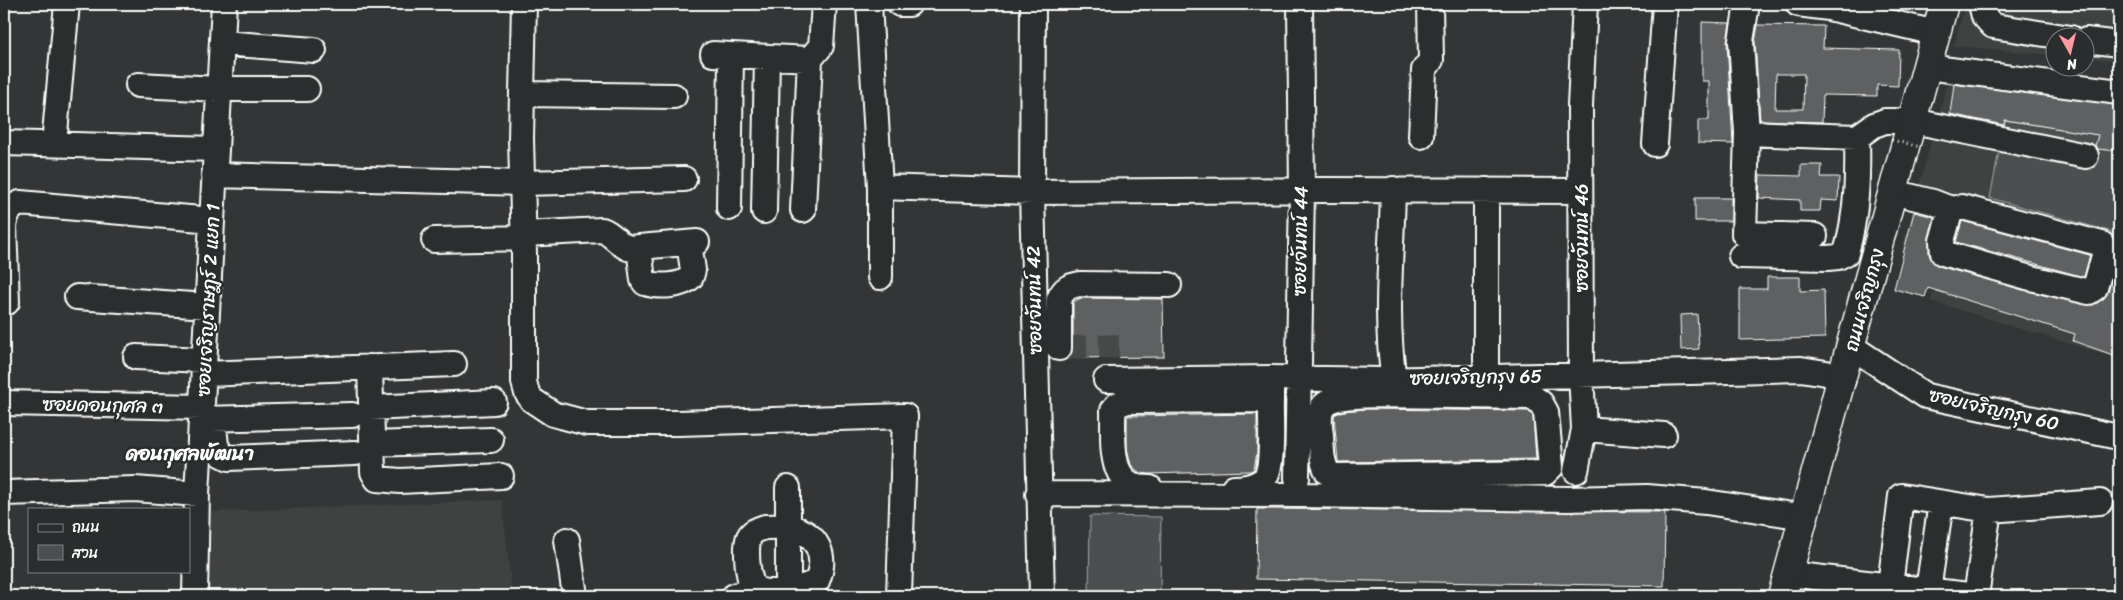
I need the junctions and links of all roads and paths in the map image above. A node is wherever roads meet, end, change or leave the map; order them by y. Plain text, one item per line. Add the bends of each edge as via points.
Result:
1 (67, 4) edge
2 (224, 4) edge
3 (524, 4) edge
4 (824, 4) edge
5 (869, 4) edge
6 (900, 4) edge
7 (909, 4) edge
8 (1033, 4) edge
9 (1300, 4) edge
10 (1430, 4) edge
11 (1585, 4) edge
12 (1664, 4) edge
13 (1747, 4) edge
14 (1798, 4) edge
15 (1944, 4) edge
16 (1981, 4) edge
17 (1936, 33) junction
18 (2046, 34) edge
19 (2096, 41) edge
20 (222, 43) junction
21 (2119, 44) edge
22 (314, 50) dead end
23 (767, 58) junction
24 (810, 59) junction
25 (1927, 67) junction
26 (138, 85) dead end
27 (220, 89) junction
28 (307, 89) dead end
29 (2119, 92) edge
30 (522, 94) junction
31 (674, 96) dead end
32 (1913, 121) junction
33 (1747, 133) junction
34 (1421, 136) dead end
35 (1857, 137) junction
36 (1892, 140) dead end
37 (4, 143) edge
38 (54, 144) junction
39 (1655, 144) dead end
40 (1920, 147) dead end
41 (216, 149) junction
42 (2086, 156) dead end
43 (214, 175) junction
44 (684, 179) dead end
45 (522, 183) junction
46 (880, 187) junction
47 (1393, 189) junction
48 (1302, 190) junction
49 (1486, 190) junction
50 (1580, 191) junction
51 (1032, 192) junction
52 (1893, 192) junction
53 (729, 208) dead end
54 (1951, 209) junction
55 (803, 210) dead end
56 (764, 211) dead end
57 (212, 220) junction
58 (524, 236) junction
59 (1815, 236) dead end
60 (434, 240) dead end
61 (639, 248) junction
62 (1740, 256) dead end
63 (880, 277) dead end
64 (1169, 284) dead end
65 (77, 296) dead end
66 (7, 302) dead end
67 (207, 306) junction
68 (1852, 347) junction
69 (1035, 349) junction
70 (136, 357) dead end
71 (454, 364) dead end
72 (204, 367) junction
73 (370, 367) junction
74 (1581, 374) junction
75 (1486, 378) junction
76 (1298, 379) junction
77 (1106, 380) dead end
78 (1843, 380) junction
79 (1385, 385) junction
80 (1271, 389) junction
81 (494, 402) dead end
82 (4, 403) edge
83 (362, 412) junction
84 (205, 415) junction
85 (1584, 429) junction
86 (1664, 435) dead end
87 (2118, 437) dead end
88 (491, 440) dead end
89 (364, 449) junction
90 (1576, 471) dead end
91 (501, 476) dead end
92 (1297, 478) dead end
93 (788, 488) dead end
94 (4, 493) edge
95 (197, 494) junction
96 (1038, 494) junction
97 (2100, 502) dead end
98 (1941, 503) junction
99 (1989, 510) junction
100 (1805, 517) junction
101 (788, 527) junction
102 (567, 540) dead end
103 (1786, 585) edge
104 (1890, 586) junction
105 (1928, 590) junction
106 (745, 592) edge
107 (788, 594) edge
108 (195, 596) edge
109 (575, 596) edge
110 (899, 596) edge
111 (1042, 596) edge
112 (1969, 596) edge

1 - 38 street
2 - 20 street, ซอยเจริญราษฎร์ 2 แยก 1
3 - 30 street
4 - 24 street via 821,46
5 - 46 street
6 - 7 street
8 - 51 street, ซอยจันทน์ 42
9 - 48 street, ซอยจันทน์ 44
10 - 34 street via 1431,60 1424,70
11 - 50 street, ซอยจันทน์ 46
12 - 39 street
13 - 33 street via 1741,41
14 - 17 street
15 - 17 main road, ถนนเจริญกรุง
16 - 18 street via 1984,16 1992,26
17 - 25 main road, ถนนเจริญกรุง
19 - 21 street
20 - 22 street
20 - 27 street, ซอยเจริญราษฎร์ 2 แยก 1
23 - 24 street
23 - 53 street via 722,55
23 - 56 street
24 - 55 street
25 - 29 street
25 - 32 main road, ถนนเจริญกรุง
26 - 27 street
27 - 28 street
27 - 41 street, ซอยเจริญราษฎร์ 2 แยก 1
30 - 31 street
30 - 45 street
32 - 35 street via 1885,120
32 - 42 street
32 - 52 main road, ถนนเจริญกรุง
33 - 35 street
33 - 59 street via 1744,234
35 - 62 street via 1857,199 1846,253 1838,258
36 - 40 path, bridge
37 - 38 street
38 - 41 street
41 - 43 street, ซอยเจริญราษฎร์ 2 แยก 1
43 - 45 street
43 - 57 street, ซอยเจริญราษฎร์ 2 แยก 1
44 - 45 street
45 - 58 street
46 - 51 street
46 - 63 street
47 - 48 street
47 - 49 street
47 - 79 street
48 - 51 street
48 - 76 street, ซอยจันทน์ 44
49 - 50 street
49 - 75 street
50 - 74 street, ซอยจันทน์ 46
51 - 69 street, ซอยจันทน์ 42
52 - 54 street
52 - 68 main road, ถนนเจริญกรุง
54 - 54 street via 1962,207 2102,244 2105,252 2095,288 2089,292 1943,253 1942,241
57 - 66 street via 20,203 6,214 4,226
57 - 67 street, ซอยเจริญราษฎร์ 2 แยก 1
58 - 60 street
58 - 61 street via 602,230 620,245
58 - 110 street via 524,382 532,400 553,414 586,423 905,416
61 - 61 street via 645,283 677,284 691,278 693,242
64 - 69 street via 1070,286 1060,299 1061,348
65 - 67 street
67 - 72 street, ซอยเจริญราษฎร์ 2 แยก 1
68 - 78 main road, ถนนเจริญกรุง
68 - 87 street, ซอยเจริญกรุง 60 via 1926,396
69 - 96 street, ซอยจันทน์ 42
70 - 72 street
71 - 73 street
72 - 73 street
72 - 84 street, ซอยเจริญราษฎร์ 2 แยก 1
73 - 83 street
74 - 75 street, ซอยเจริญกรุง 65
74 - 78 street, ซอยเจริญกรุง 65 via 1801,369
74 - 85 street, ซอยจันทน์ 46
75 - 79 street, ซอยเจริญกรุง 65
76 - 79 street, ซอยเจริญกรุง 65
76 - 80 street, ซอยเจริญกรุง 65
76 - 92 street, ซอยจันทน์ 44
77 - 80 street, ซอยเจริญกรุง 65
78 - 100 main road, ถนนเจริญกรุง
79 - 79 street via 1534,397 1546,412 1551,467 1545,473 1335,476 1328,473 1322,460 1322,406 1330,400
80 - 80 street via 1270,467 1264,479 1241,488 1137,488 1125,482 1120,475 1116,462 1113,410 1117,405 1127,401
81 - 83 street, ซอยดอนกุศล ๓
82 - 84 street, ซอยดอนกุศล ๓
83 - 84 street, ซอยดอนกุศล ๓
83 - 89 street
84 - 89 street via 221,454 230,458
84 - 95 street, ซอยเจริญราษฎร์ 2 แยก 1
85 - 86 street
85 - 90 street, ซอยจันทน์ 46
88 - 89 street
89 - 91 street via 377,479 400,481
93 - 101 street
94 - 95 street via 134,490
95 - 108 street, ซอยเจริญราษฎร์ 2 แยก 1
96 - 100 street via 1647,497
96 - 111 street, ซอยจันทน์ 42
97 - 99 street
98 - 99 street
98 - 104 street via 1901,496
98 - 105 street
99 - 112 street
100 - 103 main road, ถนนเจริญกรุง
101 - 106 street via 765,527 754,531 749,538 750,581
101 - 107 street
101 - 107 street via 811,536 817,543 820,561 816,581
102 - 109 street
103 - 104 street
104 - 105 street
105 - 112 street
106 - 107 street

